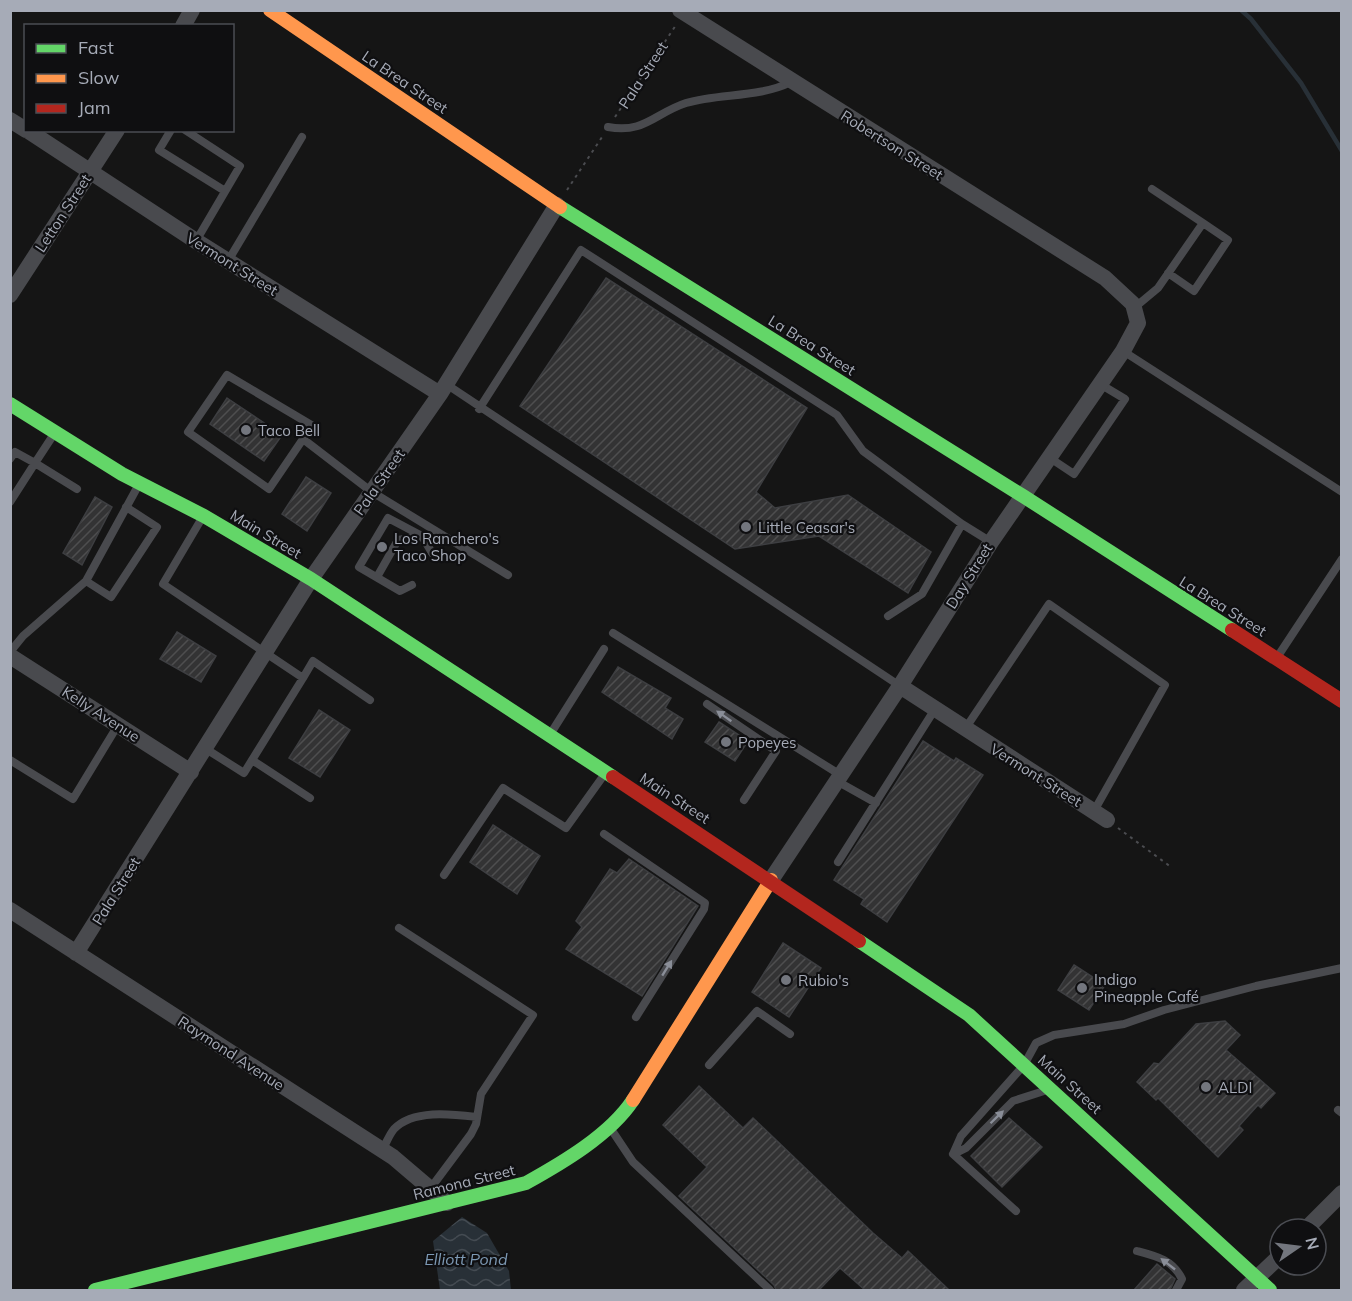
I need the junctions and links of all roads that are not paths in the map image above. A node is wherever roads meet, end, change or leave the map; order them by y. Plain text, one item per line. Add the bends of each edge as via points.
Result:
1 (192, 10) edge
2 (270, 10) edge
3 (682, 12) edge
4 (184, 24) edge
5 (791, 82) junction
6 (10, 120) edge
7 (608, 127) road end
8 (24, 129) edge
9 (29, 132) edge
10 (116, 132) edge
11 (170, 132) edge
12 (188, 132) edge
13 (302, 137) dead end
14 (89, 172) junction
15 (1152, 189) dead end
16 (225, 191) junction
17 (557, 205) junction
18 (1203, 223) junction
19 (195, 241) junction
20 (228, 261) junction
21 (1168, 273) junction
22 (10, 295) edge
23 (1134, 308) junction
24 (1123, 351) junction
25 (1099, 384) junction
26 (443, 389) junction
27 (10, 404) edge
28 (479, 409) junction
29 (56, 432) junction
30 (303, 439) junction
31 (1050, 458) junction
32 (10, 459) edge
33 (35, 463) junction
34 (140, 483) junction
35 (77, 489) dead end
36 (372, 492) junction
37 (1341, 492) edge
38 (1023, 496) junction
39 (10, 502) edge
40 (126, 507) junction
41 (204, 516) junction
42 (962, 524) junction
43 (422, 536) junction
44 (991, 542) junction
45 (432, 553) dead end
46 (1341, 559) edge
47 (508, 575) dead end
48 (377, 577) junction
49 (311, 579) junction
50 (86, 581) junction
51 (412, 585) dead end
52 (888, 616) dead end
53 (613, 633) dead end
54 (604, 649) dead end
55 (266, 652) junction
56 (10, 654) edge
57 (1276, 659) junction
58 (303, 678) junction
59 (900, 686) junction
60 (370, 700) dead end
61 (1341, 701) edge
62 (707, 704) dead end
63 (935, 709) junction
64 (118, 725) junction
65 (964, 729) junction
66 (549, 736) junction
67 (206, 749) junction
68 (10, 760) edge
69 (252, 760) junction
70 (191, 772) junction
71 (606, 772) junction
72 (837, 777) junction
73 (310, 798) dead end
74 (744, 800) dead end
75 (876, 803) junction
76 (1100, 816) joint
77 (604, 834) dead end
78 (838, 862) dead end
79 (444, 875) dead end
80 (771, 880) junction
81 (10, 910) edge
82 (399, 928) dead end
83 (76, 953) junction
84 (1341, 968) edge
85 (636, 1017) dead end
86 (790, 1035) dead end
87 (709, 1065) dead end
88 (1024, 1065) junction
89 (1051, 1089) junction
90 (477, 1117) junction
91 (609, 1125) junction
92 (382, 1150) junction
93 (953, 1154) junction
94 (430, 1189) junction
95 (1341, 1192) edge
96 (447, 1203) junction
97 (1016, 1211) dead end
98 (1317, 1217) edge
99 (1137, 1251) dead end
100 (1264, 1285) edge
101 (95, 1290) edge
102 (770, 1290) edge
103 (1176, 1290) edge
104 (1244, 1290) edge

1 - 4 street
2 - 17 main road, La Brea Street
3 - 5 street, Robertson Street
5 - 7 lane via 762,91 683,104 641,127
5 - 23 street, Robertson Street via 1105,278
6 - 8 street, Vermont Street
9 - 14 street, Vermont Street
10 - 14 street, Letton Street
11 - 16 lane via 159,150
12 - 16 lane via 240,166
13 - 20 lane
14 - 19 street, Vermont Street
14 - 22 street, Letton Street
15 - 18 lane
16 - 19 lane
17 - 26 street, Pala Street
17 - 38 main road, La Brea Street
18 - 21 lane
18 - 21 lane via 1228,240 1194,291
19 - 20 street, Vermont Street
20 - 26 street, Vermont Street
21 - 23 lane via 1158,288
23 - 24 street, Day Street via 1138,323
24 - 25 street, Day Street
24 - 37 lane
25 - 31 street, Day Street
25 - 31 lane via 1125,399 1074,474
26 - 28 lane
26 - 36 street, Pala Street
27 - 29 main road, Main Street
28 - 42 lane via 581,250 837,415 863,451
28 - 59 lane
29 - 33 lane
29 - 34 main road, Main Street
30 - 30 lane via 269,489 188,432 227,375 313,426
30 - 36 lane
31 - 38 street, Day Street
32 - 33 lane via 15,452
33 - 35 lane
33 - 39 lane
34 - 40 lane
34 - 41 main road, Main Street
36 - 47 lane
36 - 49 street, Pala Street
38 - 44 street, Day Street
38 - 57 main road, La Brea Street
40 - 50 lane
40 - 50 lane via 157,527 111,597
41 - 49 main road, Main Street
41 - 55 lane via 163,584
42 - 44 lane
42 - 52 lane via 922,594
43 - 45 lane
43 - 48 lane via 398,540
43 - 48 lane via 388,518 359,567
44 - 59 street, Day Street
46 - 57 lane
48 - 51 lane via 400,591
49 - 55 street, Pala Street
49 - 66 main road, Main Street
50 - 56 lane via 23,636
53 - 72 lane
54 - 66 lane
55 - 58 lane
55 - 67 street, Pala Street
56 - 64 street, Kelly Avenue
57 - 61 main road, La Brea Street
58 - 60 lane via 313,661
58 - 69 lane
59 - 63 street, Vermont Street
59 - 72 street, Day Street
74 -> 62 lane via 776,751
63 - 65 street, Vermont Street
63 - 75 lane
64 - 68 lane via 73,799
64 - 70 street, Kelly Avenue
65 - 76 street, Vermont Street
65 - 76 lane via 1049,604 1165,685
66 - 71 main road, Main Street
67 - 69 lane via 244,773
67 - 70 street, Pala Street
69 - 73 lane
70 - 83 street, Pala Street
71 - 79 lane via 566,828 503,788
71 - 80 main road, Main Street
72 - 75 lane
72 - 80 street, Day Street
75 - 78 lane
85 -> 77 lane via 705,903
80 - 88 main road, Main Street via 969,1015
80 - 91 main road, Ramona Street via 626,1110
81 - 83 street, Raymond Avenue
82 - 90 lane via 533,1015 482,1095
83 - 92 street, Raymond Avenue
84 - 88 lane via 1256,986 1124,1024 1054,1035 1036,1043
86 - 87 lane via 757,1011
88 - 89 main road, Main Street
88 - 93 lane via 961,1136
93 -> 89 lane via 966,1148 1013,1101
89 - 100 main road, Main Street
90 - 92 lane via 418,1117 394,1130
90 - 94 lane via 471,1134
91 - 96 main road, Ramona Street via 572,1158 526,1183
91 - 102 lane via 633,1162
92 - 94 street, Raymond Avenue
93 - 97 lane
94 - 96 street, Raymond Avenue
95 - 98 street
96 - 101 main road, Ramona Street
103 -> 99 lane via 1182,1279 1179,1272 1167,1261
100 - 104 street

